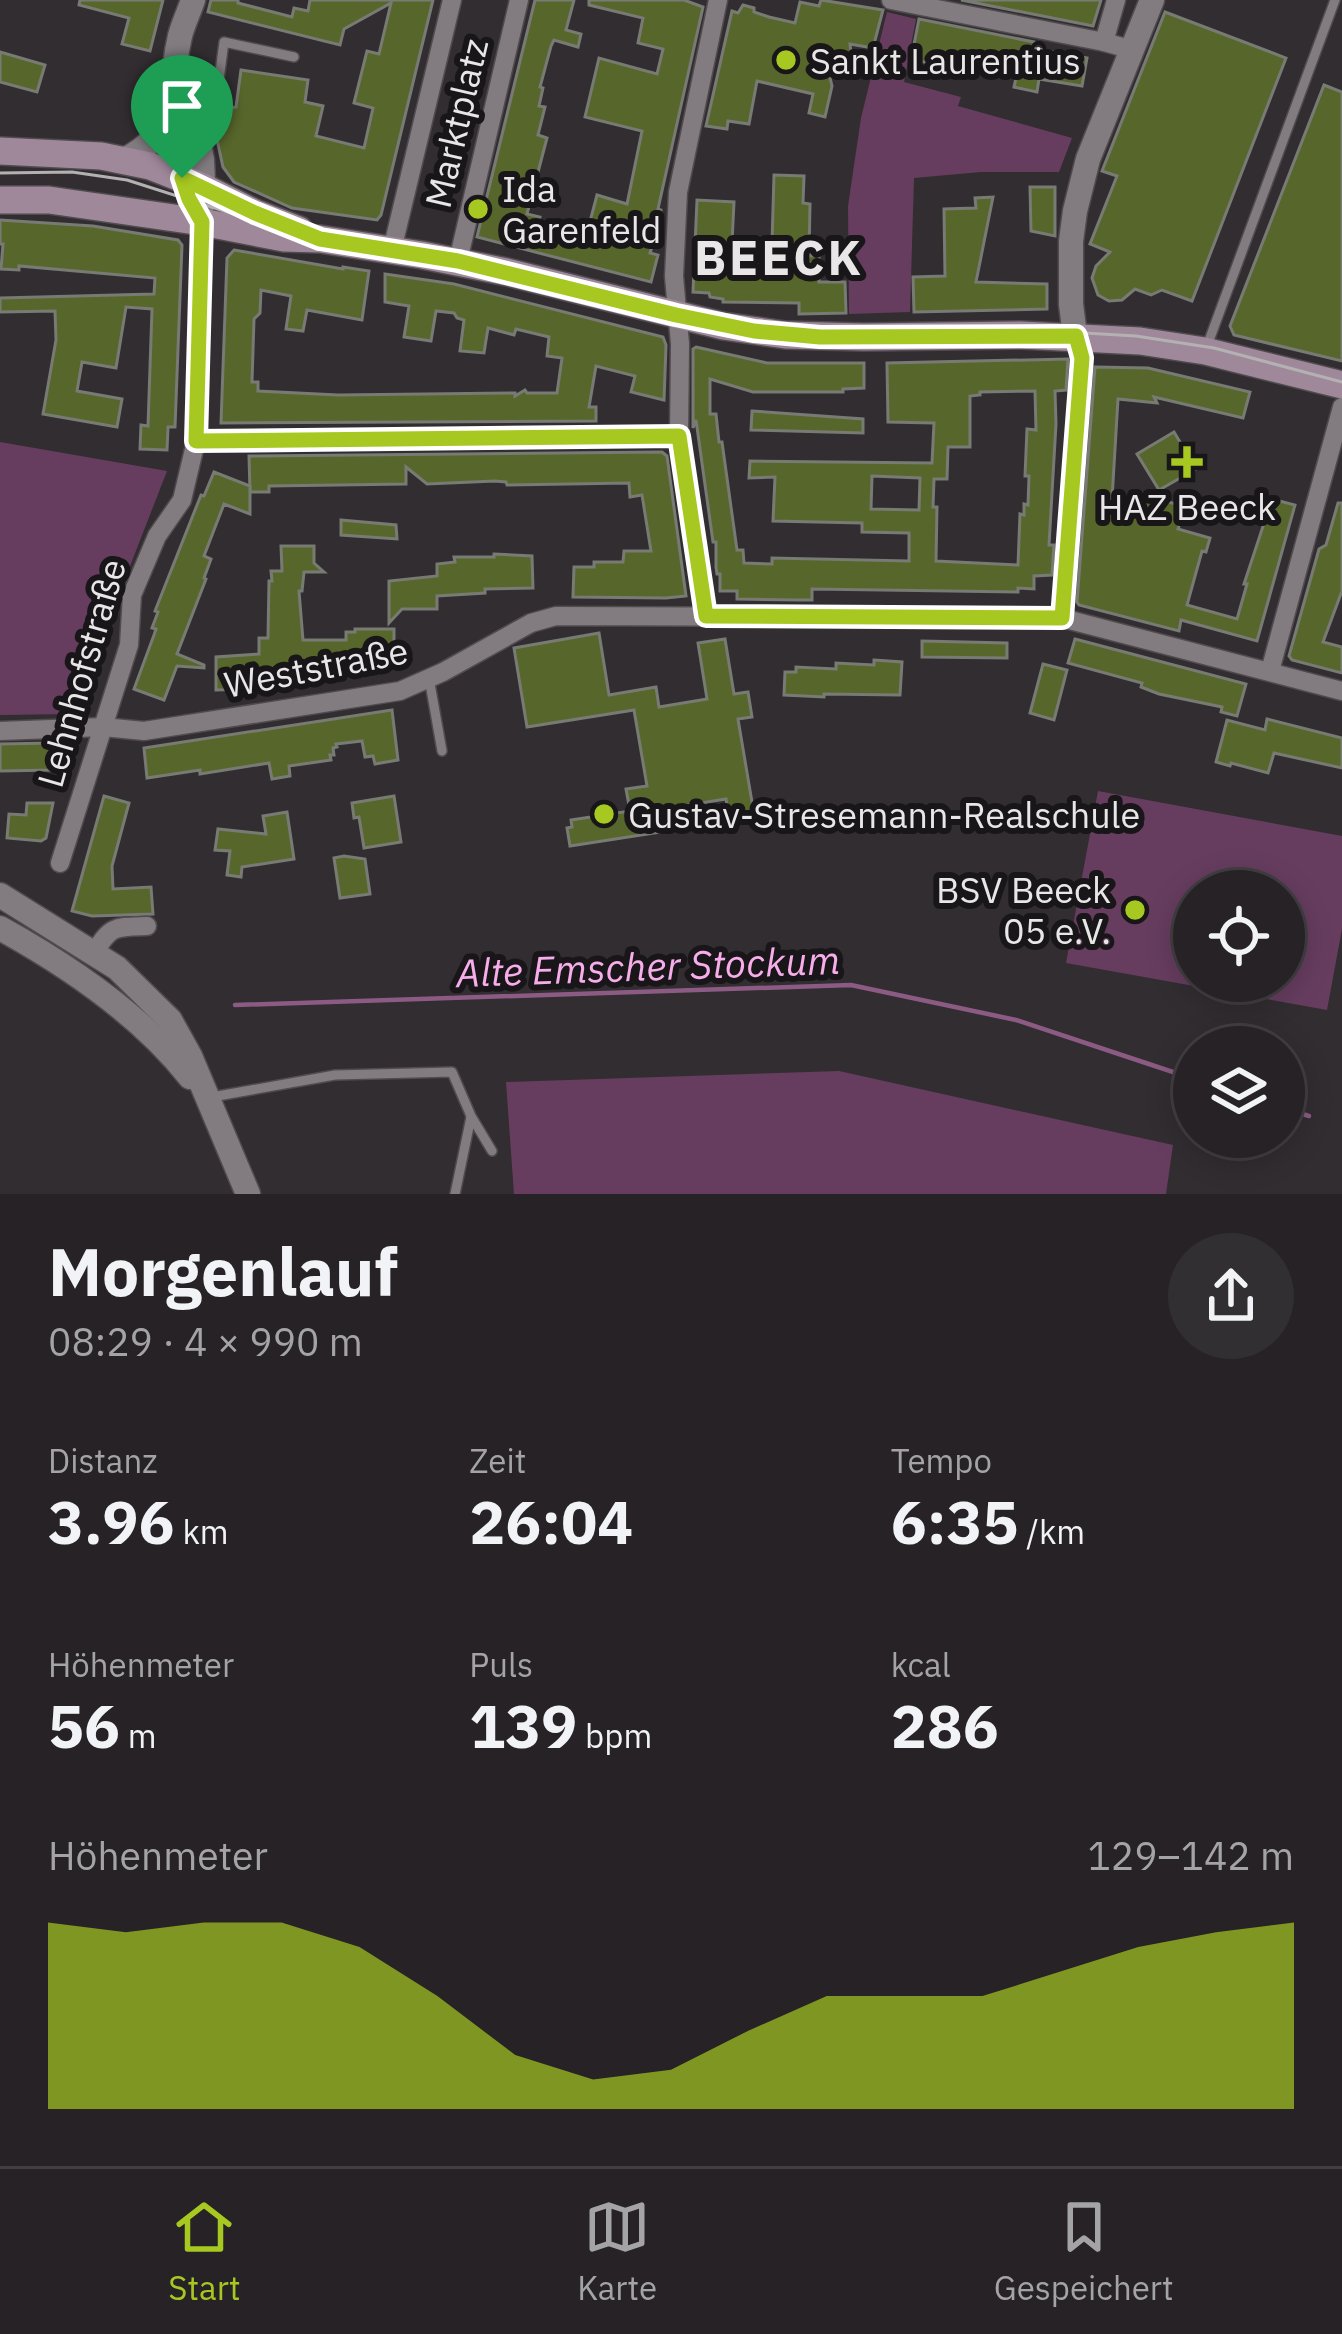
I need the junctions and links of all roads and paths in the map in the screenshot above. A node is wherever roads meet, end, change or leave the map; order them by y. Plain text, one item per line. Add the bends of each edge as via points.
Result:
1 (452, 0) edge
2 (519, 0) edge
3 (718, 0) edge
4 (891, 0) edge
5 (1116, 0) edge
6 (1152, 0) edge
7 (1335, 0) edge
8 (1104, 42) junction
9 (1133, 50) junction
10 (294, 57) dead end
11 (179, 92) junction
12 (0, 152) edge
13 (124, 160) junction
14 (193, 182) junction
15 (0, 200) edge
16 (202, 222) junction
17 (320, 239) junction
18 (392, 250) junction
19 (458, 261) junction
20 (676, 315) junction
21 (1076, 336) junction
22 (1205, 351) junction
23 (1342, 386) edge
24 (1342, 407) edge
25 (679, 436) junction
26 (196, 441) junction
27 (706, 616) junction
28 (1062, 618) junction
29 (1270, 671) junction
30 (430, 678) junction
31 (1342, 691) edge
32 (103, 727) junction
33 (0, 730) edge
34 (442, 751) dead end
35 (60, 863) dead end
36 (0, 896) edge
37 (147, 926) dead end
38 (5, 933) edge
39 (94, 953) junction
40 (207, 1098) junction
41 (471, 1116) junction
42 (492, 1151) dead end
43 (248, 1194) edge
44 (455, 1194) edge

1 - 18 street, Marktplatz
2 - 19 street, Marktplatz
3 - 20 street via 677,193
4 - 8 street
5 - 8 street
6 - 9 street
7 - 22 lane
8 - 9 street
9 - 21 street via 1075,211
10 - 11 lane via 224,42 218,87
11 - 13 street via 155,139
11 - 14 street via 202,160
12 - 13 main road
13 - 14 main road
14 - 16 street
14 - 17 main road
15 - 16 main road
16 - 17 main road
16 - 26 street, Lehnhofstraße
17 - 18 main road
18 - 19 main road
19 - 20 main road
20 - 21 main road via 784,335
20 - 25 street
21 - 22 main road
21 - 28 street via 1082,358
22 - 23 main road
24 - 29 street
25 - 26 street
25 - 27 street
26 - 32 street, Lehnhofstraße via 182,500 134,591 129,645
27 - 28 street, Weststraße
27 - 30 street, Weststraße via 556,616
28 - 29 street, Weststraße
29 - 31 street, Weststraße
30 - 32 street, Weststraße via 400,691 275,712 144,731
30 - 34 lane
32 - 33 street, Weststraße
32 - 35 street, Lehnhofstraße
36 - 39 street
37 - 39 street via 108,931
38 - 40 street via 94,988 160,1043
39 - 40 street via 170,1020
40 - 41 lane via 335,1075 452,1072
40 - 43 street
41 - 42 lane
41 - 44 lane

